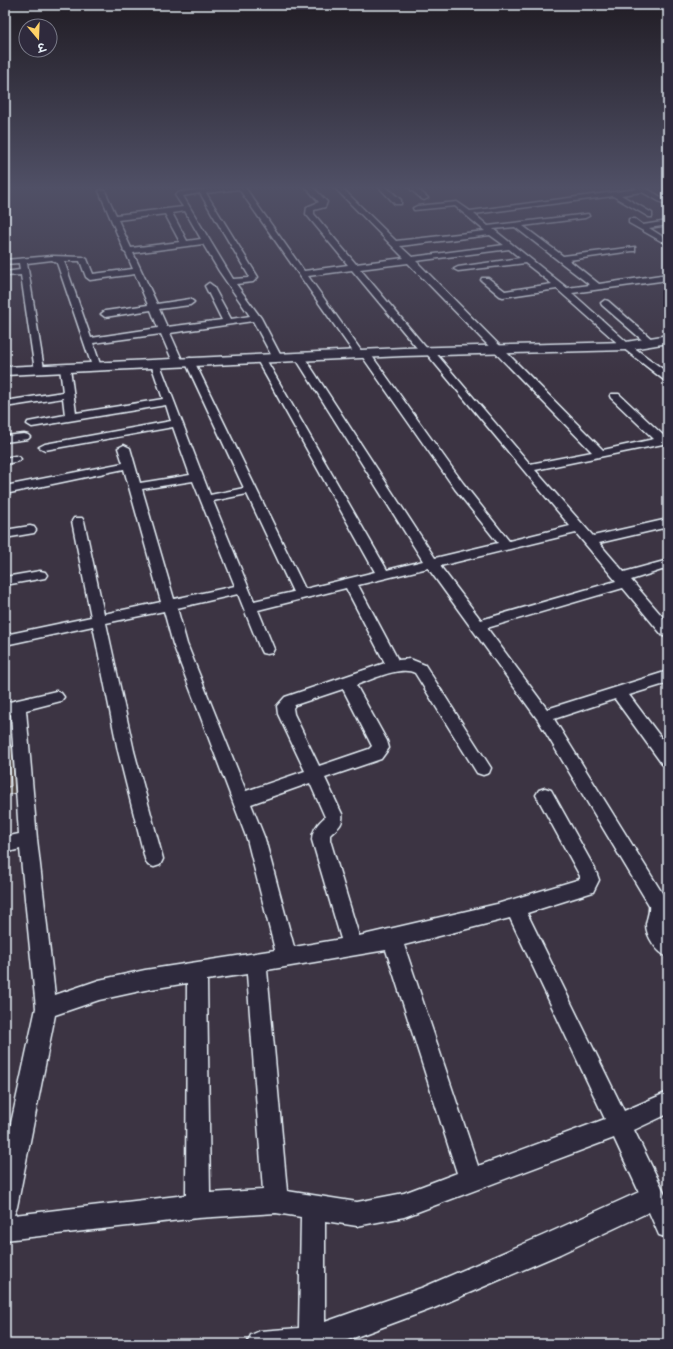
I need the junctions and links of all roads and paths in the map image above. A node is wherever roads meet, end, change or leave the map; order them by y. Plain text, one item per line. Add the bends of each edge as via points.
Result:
1 (144, 249) edge
2 (211, 249) edge
3 (237, 249) edge
4 (284, 249) edge
5 (338, 249) edge
6 (399, 249) edge
7 (487, 249) edge
8 (513, 249) edge
9 (548, 249) edge
10 (632, 249) dead end
11 (127, 251) joint
12 (58, 259) junction
13 (410, 259) junction
14 (561, 259) junction
15 (23, 260) junction
16 (526, 260) junction
17 (5, 262) edge
18 (352, 267) junction
19 (458, 269) dead end
20 (136, 271) junction
21 (25, 272) junction
22 (5, 274) edge
23 (302, 274) junction
24 (668, 277) edge
25 (485, 280) dead end
26 (231, 282) junction
27 (209, 286) dead end
28 (597, 286) junction
29 (562, 288) junction
30 (190, 302) dead end
31 (605, 303) dead end
32 (152, 308) junction
33 (105, 314) dead end
34 (256, 318) junction
35 (228, 322) junction
36 (163, 330) junction
37 (668, 339) edge
38 (87, 341) junction
39 (651, 343) junction
40 (626, 346) junction
41 (499, 349) junction
42 (427, 352) junction
43 (362, 354) junction
44 (300, 357) junction
45 (261, 358) junction
46 (277, 358) junction
47 (184, 362) junction
48 (156, 364) junction
49 (96, 367) junction
50 (65, 368) junction
51 (39, 369) junction
52 (5, 371) edge
53 (668, 378) edge
54 (68, 394) junction
55 (615, 396) dead end
56 (169, 401) junction
57 (5, 404) edge
58 (71, 417) junction
59 (177, 423) junction
60 (32, 424) dead end
61 (24, 437) dead end
62 (5, 439) edge
63 (665, 441) edge
64 (45, 447) dead end
65 (124, 448) dead end
66 (600, 453) junction
67 (129, 465) junction
68 (527, 468) junction
69 (197, 476) junction
70 (135, 487) junction
71 (5, 490) edge
72 (251, 490) junction
73 (206, 499) junction
74 (78, 521) dead end
75 (668, 523) edge
76 (579, 528) junction
77 (30, 530) dead end
78 (5, 534) edge
79 (590, 541) junction
80 (506, 545) junction
81 (432, 564) junction
82 (668, 564) edge
83 (40, 575) dead end
84 (383, 575) junction
85 (623, 580) junction
86 (5, 581) edge
87 (350, 583) junction
88 (242, 589) junction
89 (300, 595) junction
90 (169, 605) junction
91 (249, 607) junction
92 (99, 620) junction
93 (478, 626) junction
94 (666, 628) edge
95 (5, 640) edge
96 (266, 648) dead end
97 (394, 666) junction
98 (668, 677) edge
99 (347, 682) junction
100 (618, 692) junction
101 (56, 697) dead end
102 (12, 707) edge
103 (544, 716) junction
104 (668, 759) edge
105 (483, 768) dead end
106 (315, 775) junction
107 (545, 795) dead end
108 (242, 800) junction
109 (28, 839) junction
110 (5, 845) edge
111 (154, 859) dead end
112 (515, 906) junction
113 (392, 939) junction
114 (353, 947) junction
115 (668, 948) edge
116 (287, 958) junction
117 (256, 962) junction
118 (197, 972) junction
119 (46, 1008) junction
120 (668, 1103) edge
121 (618, 1125) junction
122 (471, 1180) junction
123 (654, 1197) junction
124 (276, 1202) junction
125 (198, 1206) junction
126 (5, 1207) edge
127 (313, 1208) junction
128 (668, 1226) edge
129 (5, 1228) edge
130 (312, 1342) edge
131 (260, 1344) edge

1 - 11 street
2 - 26 street
3 - 26 street via 254,277 250,280
4 - 23 street
5 - 18 street
6 - 13 street
7 - 13 street
8 - 16 street
9 - 14 street
10 - 14 street
11 - 20 street
12 - 15 street
12 - 20 street via 83,259 90,277
12 - 38 street
13 - 18 street
13 - 41 street
14 - 28 street
15 - 17 street
15 - 21 street
16 - 19 street
16 - 29 street
18 - 23 street
18 - 42 street
20 - 32 street
21 - 22 street
21 - 51 street
23 - 43 street
24 - 28 street
25 - 29 street via 503,294
26 - 34 street
27 - 35 street
28 - 29 street
29 - 40 street
30 - 32 street
31 - 39 street
32 - 33 street
32 - 36 street
34 - 35 street
34 - 46 street
35 - 36 street
36 - 38 street
36 - 47 street
37 - 39 street
38 - 49 street
39 - 40 street
40 - 41 street
40 - 53 street
41 - 42 street
41 - 66 street
42 - 43 street
42 - 68 street
43 - 44 street
43 - 80 street via 459,486
44 - 46 street
44 - 81 street
45 - 46 street
45 - 47 street
45 - 84 street
47 - 48 street
47 - 72 street
48 - 49 street
48 - 56 street
49 - 50 street
50 - 51 street
50 - 54 street
51 - 52 street
54 - 57 street
54 - 58 street
55 - 63 street
56 - 58 street
56 - 59 street
58 - 60 street
59 - 64 street
59 - 69 street
61 - 62 street
63 - 66 street
65 - 67 street
66 - 68 street
67 - 70 street
67 - 71 street
68 - 76 street
69 - 70 street
69 - 73 street
70 - 90 street
72 - 73 street
72 - 89 street
73 - 88 street
74 - 92 street
75 - 79 street
76 - 79 street
76 - 80 street
77 - 78 street
79 - 85 street
80 - 81 street
81 - 84 street
81 - 93 street
82 - 85 street
83 - 86 street
84 - 87 street
85 - 93 street
85 - 94 street
87 - 89 street
87 - 97 street
88 - 90 street
88 - 91 street
89 - 91 street
90 - 92 street
90 - 108 street via 180,644
91 - 96 street
92 - 95 street
92 - 111 street via 126,751
93 - 103 street
97 - 99 street
97 - 105 street via 406,664 420,669
98 - 100 street
99 - 106 street via 290,701 285,706 286,714
99 - 106 street via 381,748 375,754
100 - 103 street
100 - 104 street
101 - 102 street
102 - 109 street
103 - 115 street via 657,902 660,914 656,926
106 - 108 street
106 - 114 street via 333,814 334,820 320,834
107 - 112 street via 590,880 586,886
108 - 116 street via 256,839
109 - 110 street
109 - 119 street
112 - 113 street via 497,913
112 - 121 street
113 - 114 street
113 - 122 street
114 - 116 street
116 - 117 street
117 - 118 street
117 - 124 street
118 - 119 street via 100,990
118 - 125 street
119 - 126 street
120 - 121 street
121 - 122 street
121 - 123 street
122 - 127 street via 404,1205 357,1214
123 - 128 street
123 - 130 street via 425,1299
124 - 125 street
124 - 127 street
125 - 129 street
127 - 130 street
130 - 131 street

